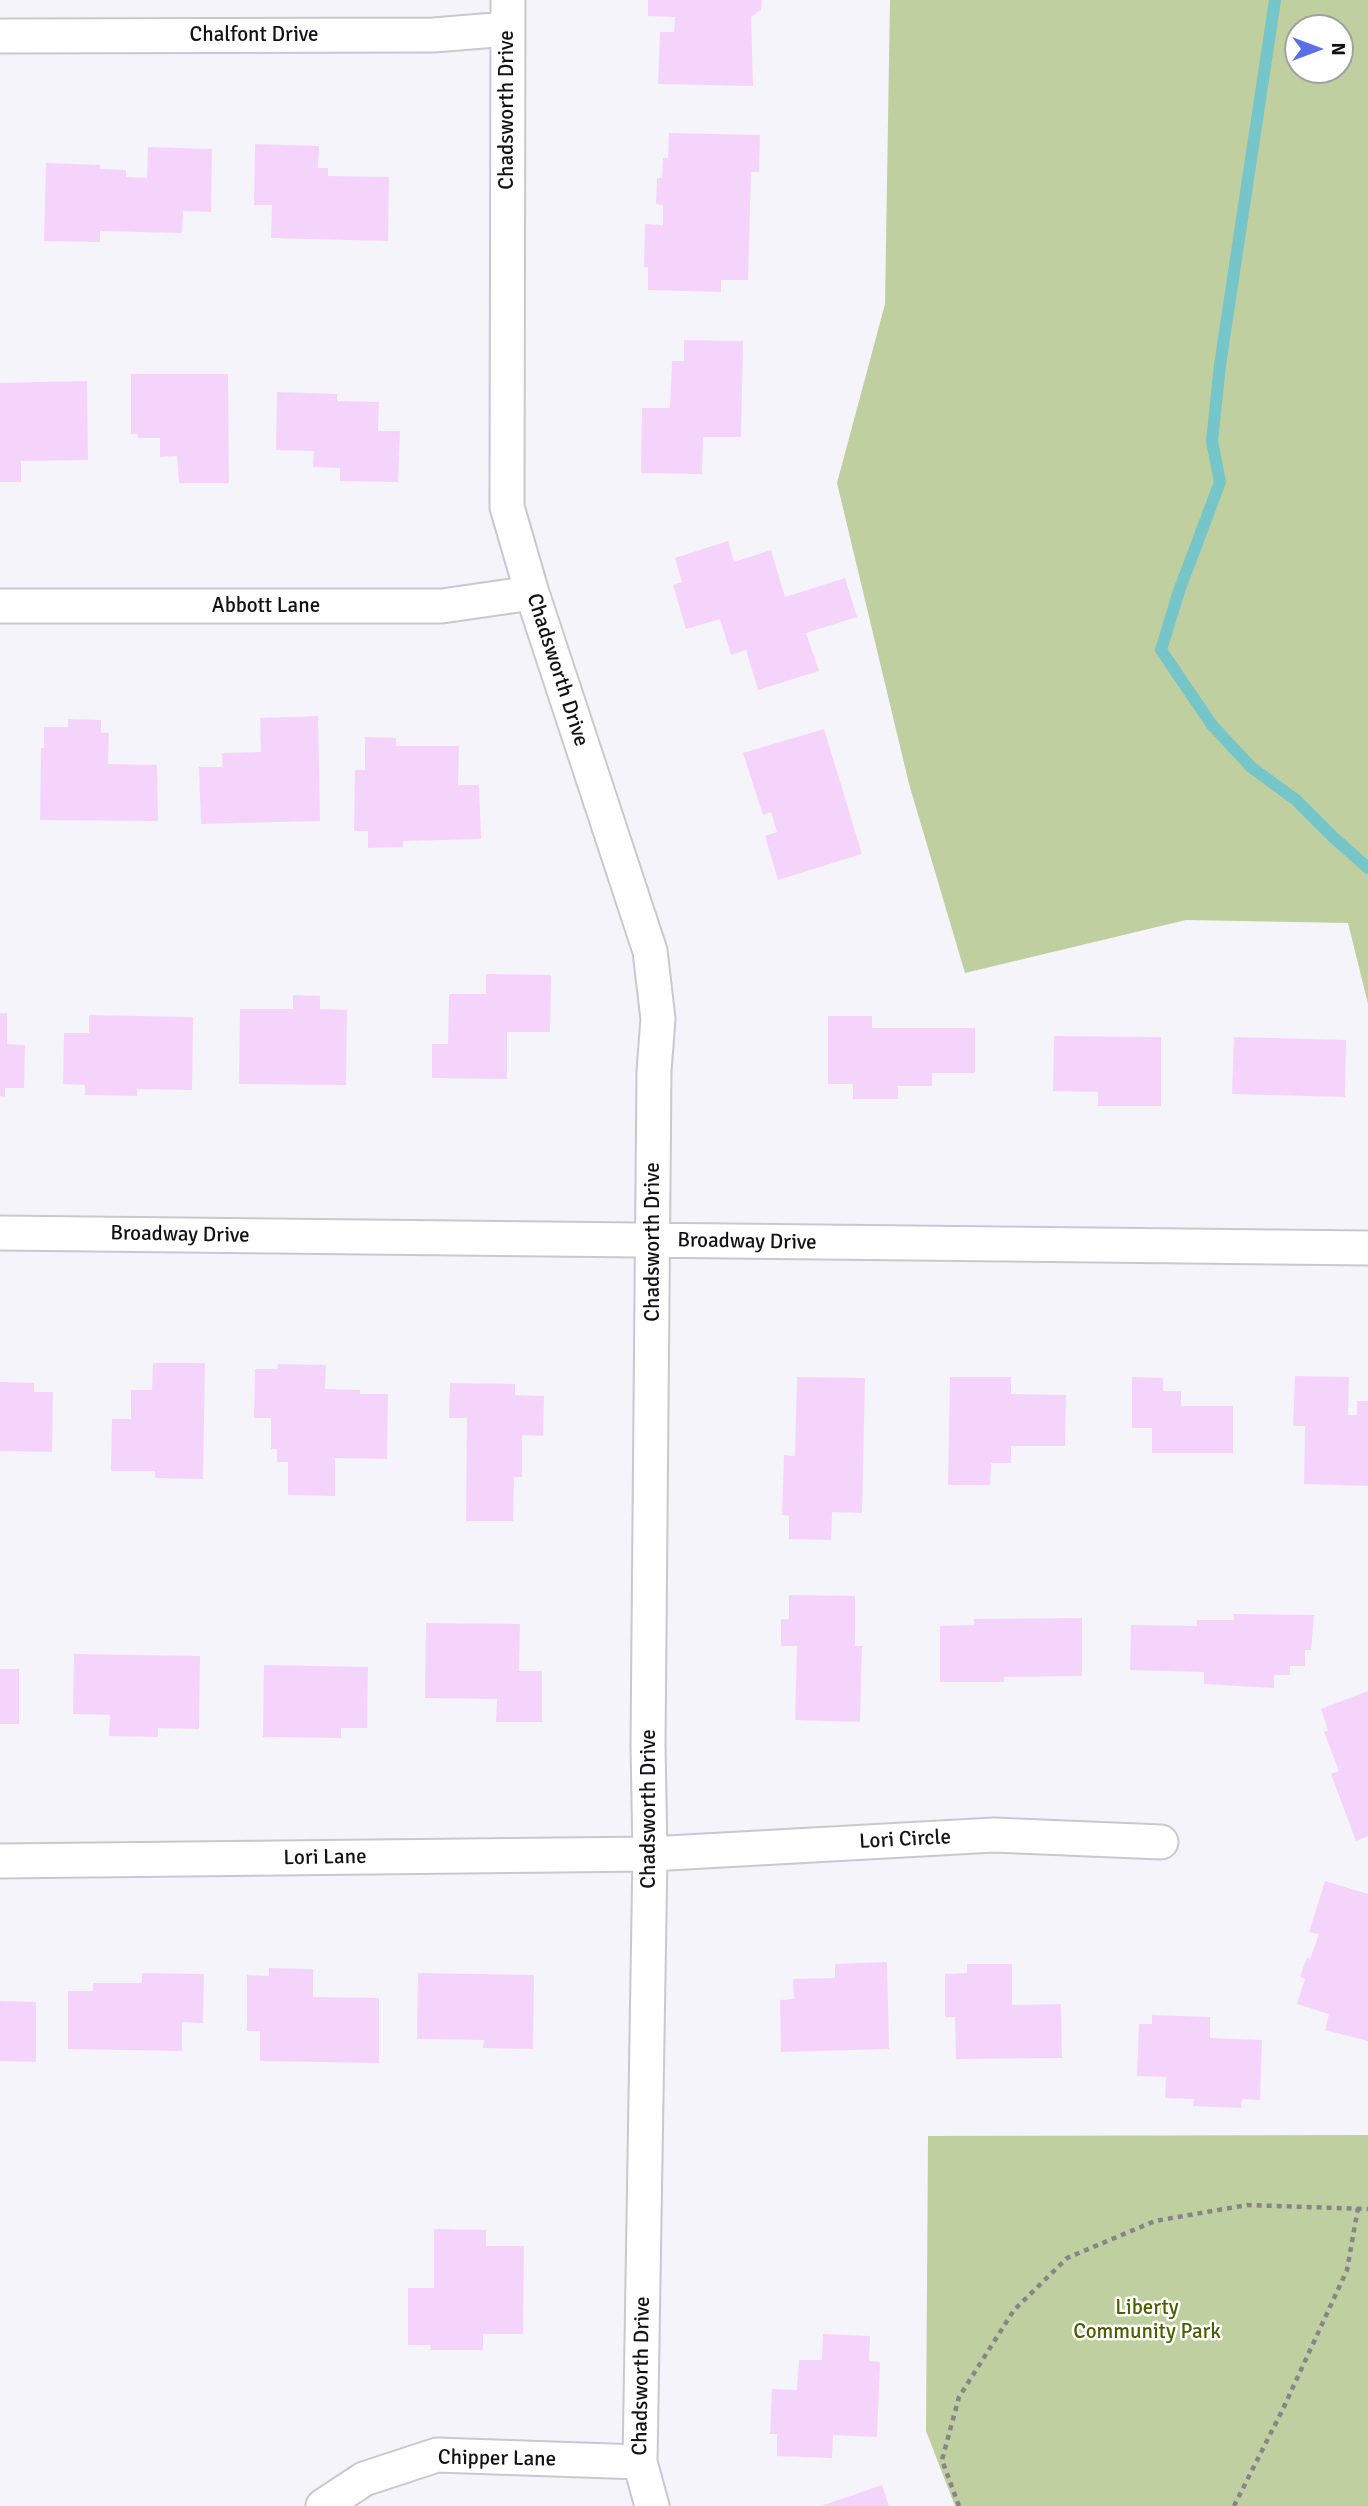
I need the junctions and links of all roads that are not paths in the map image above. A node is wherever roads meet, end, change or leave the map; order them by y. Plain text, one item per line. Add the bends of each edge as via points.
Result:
1 (508, 15) edge
2 (0, 36) edge
3 (532, 593) junction
4 (0, 607) edge
5 (0, 1233) edge
6 (653, 1241) junction
7 (1368, 1248) edge
8 (1161, 1842) dead end
9 (650, 1854) junction
10 (0, 1861) edge
11 (640, 2462) junction
12 (323, 2506) edge
13 (652, 2506) edge

1 - 2 street, Chalfont Drive via 434,35
1 - 3 street, Chadsworth Drive via 507,507
3 - 4 street, Abbott Lane via 442,606
3 - 6 street, Chadsworth Drive via 650,951 658,1019
5 - 6 street, Broadway Drive
6 - 7 street, Broadway Drive
6 - 9 street, Chadsworth Drive
8 - 9 street, Lori Circle via 993,1835
9 - 10 street, Lori Lane
9 - 11 street, Chadsworth Drive
11 - 12 street, Chipper Lane via 437,2455 364,2479
11 - 13 street, Chadsworth Drive

